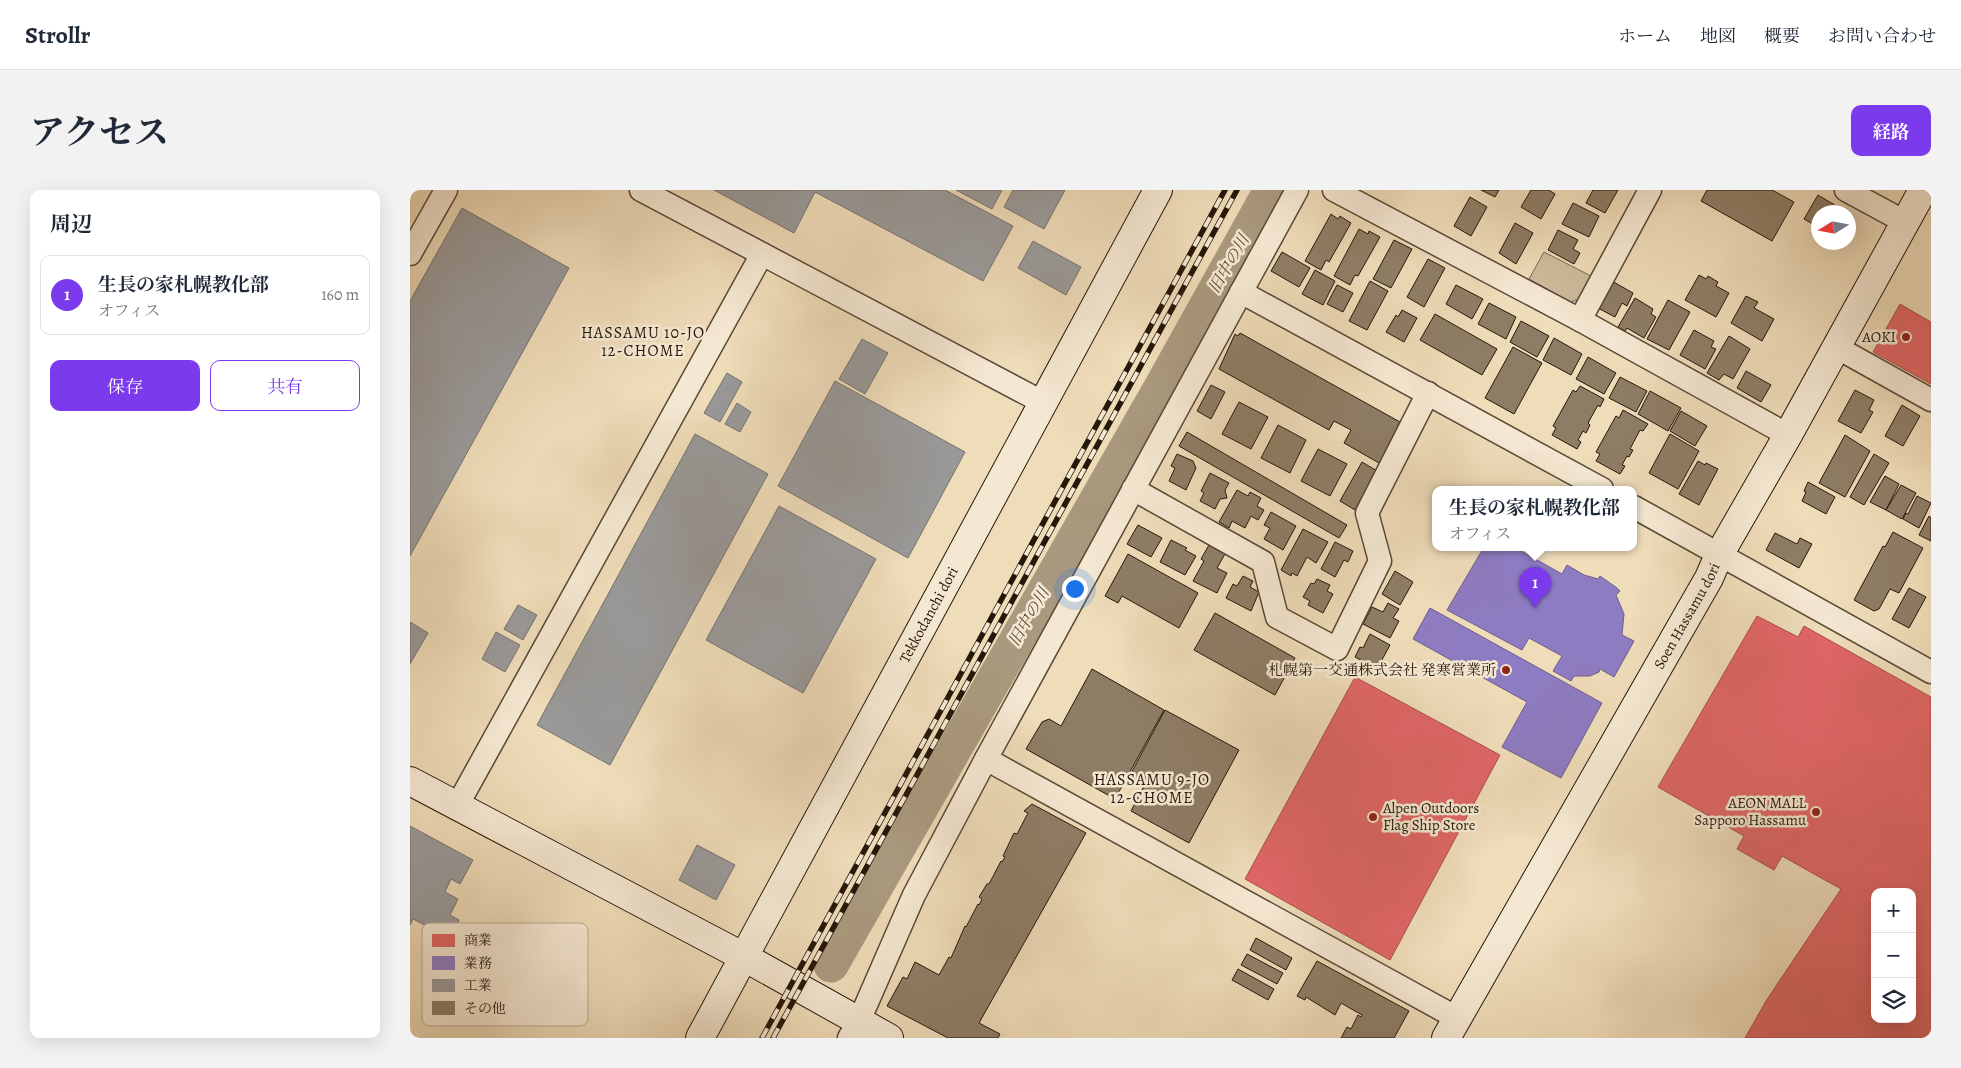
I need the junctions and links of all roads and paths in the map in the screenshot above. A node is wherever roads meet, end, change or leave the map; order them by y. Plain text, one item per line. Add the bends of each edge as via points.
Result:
1 (446, 190) edge
2 (641, 190) edge
3 (1158, 190) edge
4 (1297, 190) edge
5 (1334, 190) edge
6 (1650, 190) edge
7 (1846, 190) edge
8 (1923, 190) edge
9 (1905, 222) junction
10 (410, 254) edge
11 (762, 254) junction
12 (1241, 292) junction
13 (1580, 320) junction
14 (1836, 347) junction
15 (1428, 393) junction
16 (1931, 400) edge
17 (1044, 403) junction
18 (1788, 435) junction
19 (1597, 486) edge
20 (1133, 489) junction
21 (1637, 509) edge
22 (1719, 556) junction
23 (1931, 672) edge
24 (986, 759) junction
25 (410, 781) edge
26 (458, 806) junction
27 (744, 958) junction
28 (1452, 1028) edge
29 (854, 1029) edge
30 (700, 1038) edge
31 (890, 1038) edge

1 - 10 street
2 - 11 street
3 - 17 street, Tekkodanchi dori
4 - 12 street
5 - 13 street
6 - 13 street
7 - 9 street
8 - 9 street, Soen Hassamu dori
9 - 14 street, Soen Hassamu dori
11 - 17 street
11 - 26 street
12 - 15 street
12 - 20 street
13 - 18 street
14 - 16 street
14 - 18 street, Soen Hassamu dori
15 - 19 street
15 - 20 street via 1368,513 1380,560 1337,649 1277,617 1263,562
17 - 27 street, Tekkodanchi dori
18 - 22 street, Soen Hassamu dori
20 - 24 street
21 - 22 street
22 - 23 street
22 - 28 street, Soen Hassamu dori
24 - 28 street
24 - 29 street via 914,895
25 - 26 street
26 - 27 street
27 - 29 street
27 - 30 street, Tekkodanchi dori
29 - 31 street

